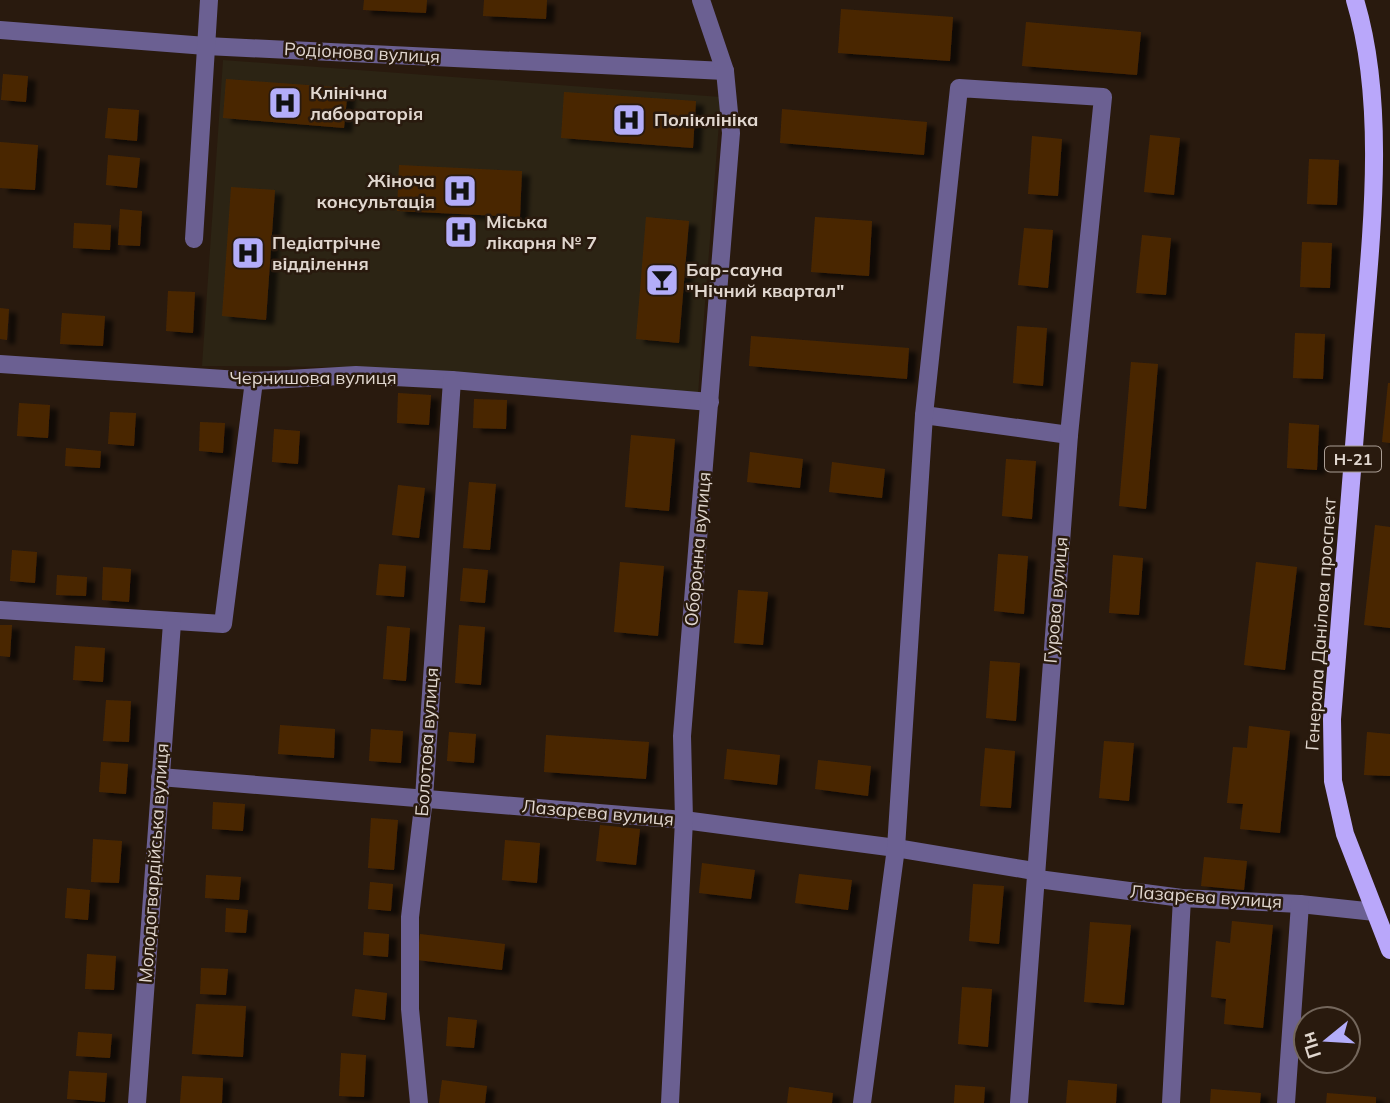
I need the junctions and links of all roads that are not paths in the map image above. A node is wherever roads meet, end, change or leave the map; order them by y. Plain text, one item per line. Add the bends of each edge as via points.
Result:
1 (209, 0) edge
2 (701, 0) edge
3 (1355, 0) edge
4 (0, 30) edge
5 (206, 46) junction
6 (725, 71) junction
7 (194, 239) dead end
8 (0, 364) edge
9 (452, 380) junction
10 (254, 381) junction
11 (710, 402) junction
12 (925, 415) junction
13 (1069, 435) junction
14 (0, 610) edge
15 (172, 623) junction
16 (160, 777) junction
17 (424, 798) junction
18 (684, 820) junction
19 (895, 848) junction
20 (1036, 875) junction
21 (1182, 898) junction
22 (1300, 904) junction
23 (1375, 912) junction
24 (1390, 950) edge
25 (137, 1103) edge
26 (419, 1103) edge
27 (670, 1103) edge
28 (862, 1103) edge
29 (1019, 1103) edge
30 (1171, 1103) edge
31 (1286, 1103) edge

1 - 5 street
2 - 6 street, Оборонна вулиця
3 - 23 main road, Генерала Данілова проспект / Н-21 via 1366,34 1373,121 1370,247 1332,719 1333,780 1345,834
4 - 5 street, Родіонова вулиця
5 - 6 street, Родіонова вулиця
5 - 7 street
6 - 11 street, Оборонна вулиця via 731,133
8 - 10 street, Чернишова вулиця
9 - 10 street, Чернишова вулиця via 356,375
9 - 11 street, Чернишова вулиця
9 - 17 street, Болотова вулиця
10 - 15 street via 223,624
11 - 18 street, Оборонна вулиця via 682,736
12 - 13 street
12 - 13 street, Гурова вулиця via 959,88 1103,97
12 - 19 street
13 - 20 street, Гурова вулиця
14 - 15 street
15 - 16 street, Молодогвардійська вулиця
16 - 17 street, Лазарєва вулиця
16 - 25 street, Молодогвардійська вулиця
17 - 18 street, Лазарєва вулиця
17 - 26 street, Болотова вулиця via 410,918 410,1009
18 - 19 street, Лазарєва вулиця
18 - 27 street, Оборонна вулиця
19 - 20 street, Лазарєва вулиця
19 - 28 street
20 - 21 street, Лазарєва вулиця
20 - 29 street, Гурова вулиця
21 - 22 street, Лазарєва вулиця
21 - 30 street
22 - 23 street, Лазарєва вулиця
22 - 31 street
23 - 24 main road, Генерала Данілова проспект / Н-21

